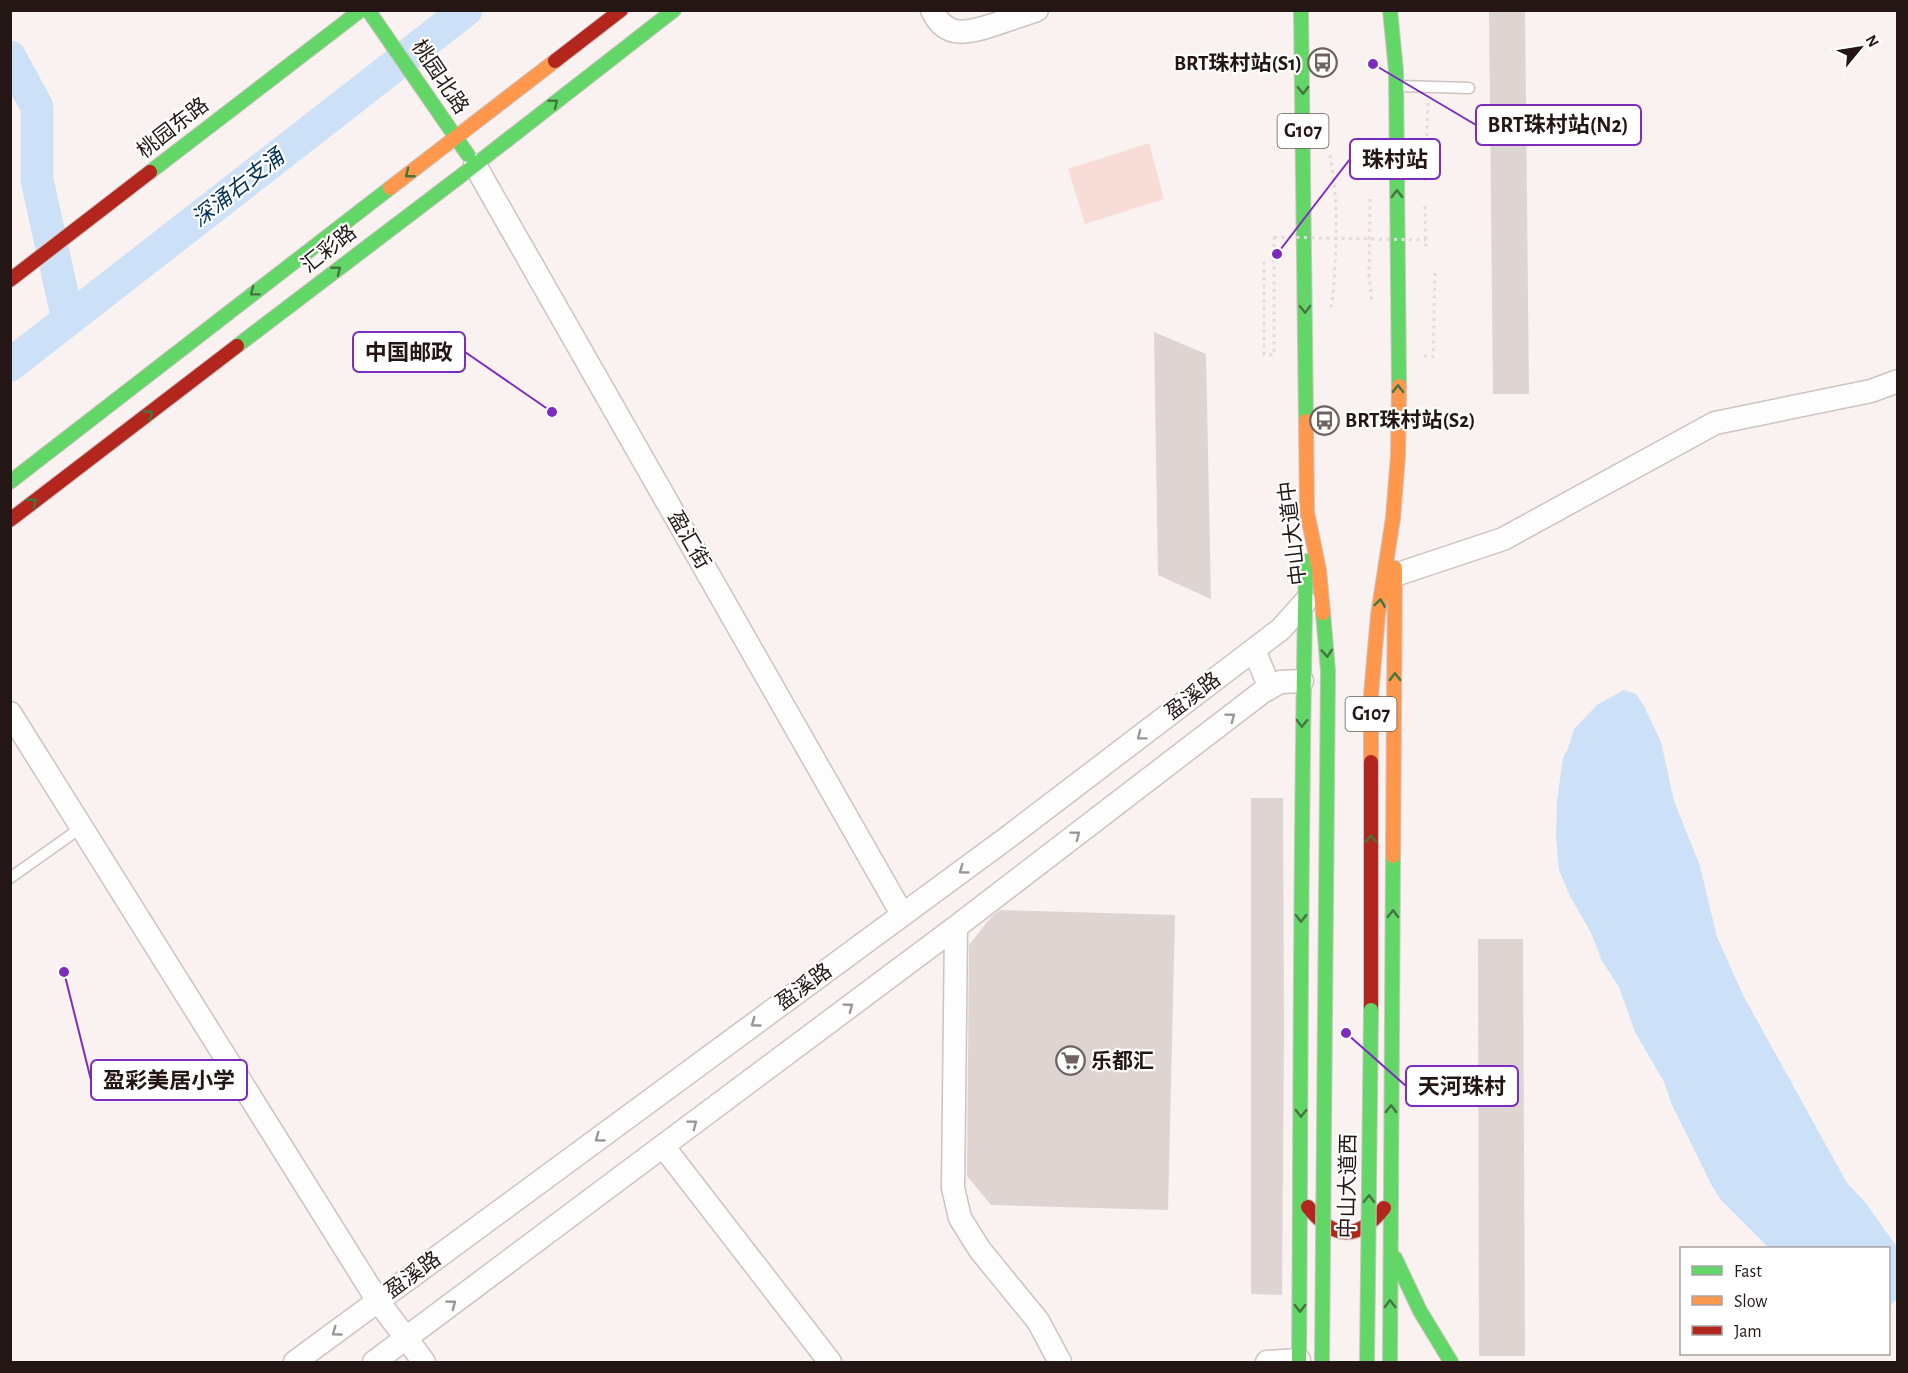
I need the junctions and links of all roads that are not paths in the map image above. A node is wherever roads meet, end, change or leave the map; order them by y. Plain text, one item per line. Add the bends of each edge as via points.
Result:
1 (361, 10) edge
2 (368, 10) edge
3 (621, 10) edge
4 (674, 10) edge
5 (932, 10) edge
6 (1037, 10) edge
7 (1301, 10) edge
8 (1390, 10) edge
9 (1396, 86) junction
10 (1469, 88) dead end
11 (523, 106) junction
12 (455, 138) junction
13 (475, 165) junction
14 (10, 279) edge
15 (1898, 381) edge
16 (92, 437) junction
17 (47, 472) junction
18 (10, 482) edge
19 (1395, 489) junction
20 (1307, 512) junction
21 (10, 520) edge
22 (1395, 575) junction
23 (1305, 602) junction
24 (1254, 650) junction
25 (1302, 681) junction
26 (1270, 688) junction
27 (10, 713) edge
28 (82, 827) junction
29 (10, 878) edge
30 (902, 914) junction
31 (956, 927) junction
32 (1326, 1014) joint
33 (663, 1146) junction
34 (1300, 1190) junction
35 (1390, 1198) junction
36 (1390, 1247) junction
37 (378, 1301) junction
38 (406, 1339) junction
39 (1299, 1361) edge
40 (295, 1362) edge
41 (374, 1362) edge
42 (424, 1362) edge
43 (830, 1362) edge
44 (1060, 1362) edge
45 (1267, 1362) edge
46 (1322, 1362) edge
47 (1367, 1362) edge
48 (1390, 1362) edge
49 (1451, 1362) edge

1 - 14 main road, 桃园东路
2 - 12 main road, 桃园北路
3 - 11 main road, 汇彩路
11 -> 4 main road, 汇彩路
5 - 6 street via 945,28 969,33
7 -> 20 main road, 中山大道中 / G107
8 - 9 main road, G107
9 - 10 lane
19 -> 9 main road, G107 via 1399,324
11 - 12 main road, 汇彩路
11 - 13 main road, 汇彩路
12 - 13 main road, 桃园北路
12 -> 16 main road, 汇彩路
16 -> 13 main road, 汇彩路
13 - 30 street, 盈汇街
15 - 22 street via 1871,391 1715,423 1503,539
16 - 17 main road, 汇彩路
16 - 17 main road, 汇彩路
17 - 18 main road, 汇彩路
21 -> 17 main road, 汇彩路
19 - 22 main road
47 -> 19 main road, 中山大道西 / G107, bridge via 1371,695
20 - 23 main road
20 -> 32 main road, 中山大道中 / G107 via 1319,570 1328,671
35 -> 22 main road
23 - 24 street, 盈溪路 via 1281,629
23 - 25 main road
24 - 26 street
24 -> 30 street, 盈溪路
25 - 26 street, 盈溪路 via 1280,682
25 -> 34 main road
31 -> 26 street, 盈溪路
27 - 28 street
28 - 29 lane
28 - 37 street
30 -> 37 street, 盈溪路
33 -> 31 street, 盈溪路
31 - 44 street via 955,1198 960,1218 980,1250 1038,1321
32 - 46 main road, 中山大道西 / G107, bridge
38 -> 33 street, 盈溪路
33 - 43 street
34 - 35 main road via 1308,1208 1322,1224 1351,1234 1374,1221
34 -> 39 main road
35 - 36 main road
48 -> 36 main road
36 - 49 main road via 1420,1311
37 - 38 street
37 -> 40 street, 盈溪路
38 - 41 street, 盈溪路
38 - 42 street
39 - 45 street

